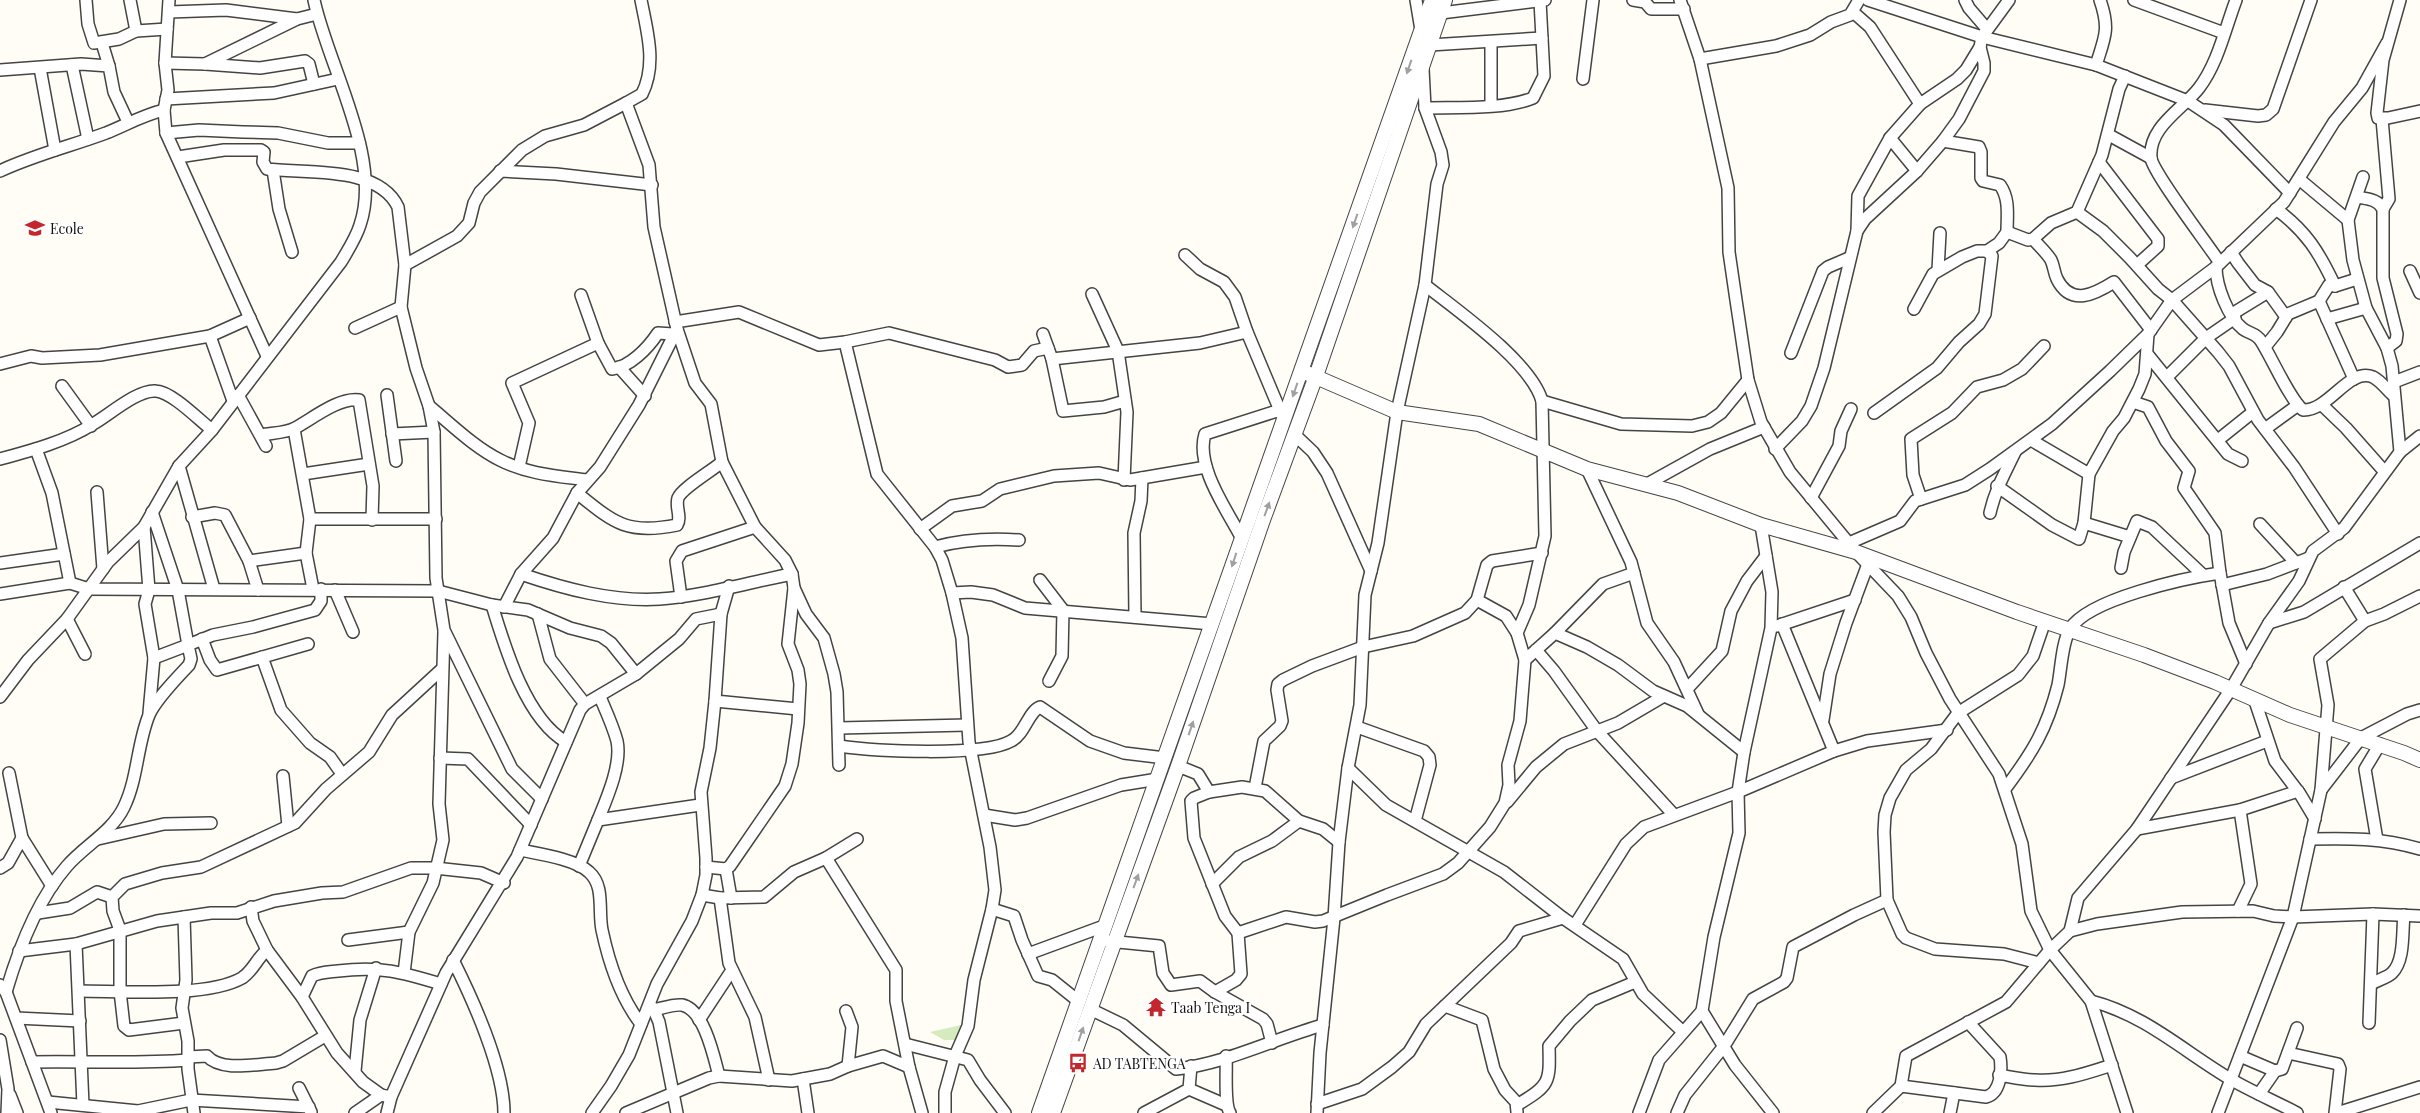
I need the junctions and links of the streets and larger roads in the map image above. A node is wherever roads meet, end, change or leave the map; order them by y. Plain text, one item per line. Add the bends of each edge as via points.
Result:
1 (86, 0) edge
2 (130, 0) edge
3 (169, 0) edge
4 (314, 0) edge
5 (640, 0) edge
6 (1416, 0) edge
7 (1432, 0) edge
8 (1545, 0) edge
9 (1592, 0) edge
10 (1633, 0) edge
11 (1860, 0) edge
12 (1868, 0) edge
13 (1965, 0) edge
14 (2009, 0) edge
15 (2100, 0) edge
16 (2134, 0) edge
17 (2236, 0) edge
18 (2311, 0) edge
19 (2400, 0) edge
20 (1540, 1) edge
21 (1682, 4) edge
22 (1443, 6) edge
23 (169, 12) junction
24 (1853, 12) junction
25 (317, 14) junction
26 (297, 19) junction
27 (167, 29) junction
28 (136, 31) junction
29 (1421, 33) junction
30 (2224, 33) junction
31 (1542, 38) junction
32 (1983, 38) junction
33 (1491, 42) junction
34 (102, 43) junction
35 (2387, 43) junction
36 (1430, 45) junction
37 (1700, 59) junction
38 (165, 64) junction
39 (205, 64) junction
40 (72, 65) junction
41 (1423, 65) junction
42 (2096, 65) junction
43 (109, 66) junction
44 (40, 68) junction
45 (0, 70) edge
46 (2125, 76) junction
47 (338, 79) junction
48 (1583, 79) dead end
49 (314, 84) junction
50 (2188, 100) junction
51 (626, 103) junction
52 (165, 104) junction
53 (1920, 104) junction
54 (1491, 105) junction
55 (1425, 108) junction
56 (2203, 110) junction
57 (2420, 111) edge
58 (2382, 119) junction
59 (128, 122) junction
60 (166, 133) junction
61 (2109, 135) junction
62 (1890, 138) junction
63 (88, 139) junction
64 (1943, 141) junction
65 (359, 143) junction
66 (55, 150) junction
67 (178, 157) junction
68 (2151, 158) junction
69 (2099, 162) junction
70 (273, 170) junction
71 (0, 171) edge
72 (500, 171) junction
73 (1917, 171) junction
74 (2363, 177) dead end
75 (366, 178) junction
76 (2299, 178) junction
77 (652, 185) junction
78 (2290, 193) junction
79 (2357, 197) junction
80 (2276, 209) junction
81 (2383, 209) junction
82 (2077, 212) junction
83 (2348, 220) junction
84 (1857, 231) junction
85 (2007, 232) junction
86 (1940, 233) dead end
87 (2033, 239) junction
88 (1987, 251) junction
89 (292, 252) dead end
90 (2231, 252) junction
91 (1185, 255) dead end
92 (1849, 258) junction
93 (404, 265) junction
94 (2218, 265) junction
95 (2137, 266) junction
96 (1938, 270) junction
97 (2410, 271) dead end
98 (2357, 279) junction
99 (1425, 285) junction
100 (2335, 286) junction
101 (2268, 292) junction
102 (2420, 293) edge
103 (1092, 294) dead end
104 (581, 295) dead end
105 (2172, 300) junction
106 (2319, 301) junction
107 (401, 308) junction
108 (2366, 308) junction
109 (1914, 309) dead end
110 (2233, 316) junction
111 (2286, 317) junction
112 (250, 318) junction
113 (2327, 319) junction
114 (355, 328) dead end
115 (675, 329) junction
116 (1247, 332) junction
117 (2150, 332) junction
118 (1043, 334) dead end
119 (210, 336) junction
120 (2206, 338) junction
121 (845, 342) junction
122 (598, 344) junction
123 (2044, 346) dead end
124 (2265, 347) junction
125 (2387, 348) junction
126 (1118, 352) junction
127 (1050, 353) junction
128 (1791, 353) dead end
129 (2148, 354) junction
130 (267, 356) junction
131 (0, 364) edge
132 (619, 367) junction
133 (1302, 371) junction
134 (2420, 372) edge
135 (1316, 376) junction
136 (2167, 377) junction
137 (2354, 379) junction
138 (1748, 380) junction
139 (2394, 382) junction
140 (62, 386) dead end
141 (387, 394) dead end
142 (2393, 395) junction
143 (644, 396) junction
144 (235, 398) junction
145 (1126, 401) junction
146 (1542, 401) junction
147 (2133, 402) junction
148 (2298, 405) junction
149 (2322, 405) junction
150 (430, 406) junction
151 (1850, 409) dead end
152 (1397, 412) junction
153 (2253, 412) junction
154 (1874, 413) dead end
155 (1282, 415) junction
156 (91, 426) junction
157 (1764, 427) junction
158 (294, 429) junction
159 (2265, 429) junction
160 (212, 430) junction
161 (434, 432) junction
162 (392, 434) junction
163 (1294, 434) junction
164 (261, 435) junction
165 (2031, 440) junction
166 (2218, 440) junction
167 (2419, 440) edge
168 (266, 446) dead end
169 (36, 449) junction
170 (1775, 449) junction
171 (1544, 450) junction
172 (2015, 452) junction
173 (2400, 452) junction
174 (0, 459) edge
175 (396, 461) dead end
176 (2242, 461) dead end
177 (722, 462) junction
178 (369, 464) junction
179 (179, 466) junction
180 (519, 467) junction
181 (1206, 467) junction
182 (1587, 469) junction
183 (2384, 471) junction
184 (303, 474) junction
185 (2089, 474) junction
186 (1142, 478) junction
187 (587, 480) junction
188 (1124, 480) junction
189 (1647, 484) junction
190 (1997, 486) junction
191 (96, 492) dead end
192 (577, 493) junction
193 (1812, 498) junction
194 (1921, 498) junction
195 (152, 512) junction
196 (1990, 513) dead end
197 (192, 517) junction
198 (310, 519) junction
199 (436, 519) junction
200 (372, 520) junction
201 (2084, 523) junction
202 (2260, 524) dead end
203 (1761, 525) junction
204 (144, 527) junction
205 (755, 527) junction
206 (920, 529) junction
207 (2338, 534) junction
208 (1241, 537) junction
209 (2130, 537) junction
210 (1020, 540) dead end
211 (2420, 543) edge
212 (935, 547) junction
213 (1853, 547) junction
214 (306, 553) junction
215 (1542, 553) junction
216 (64, 554) junction
217 (1766, 556) junction
218 (2309, 558) junction
219 (248, 561) junction
220 (0, 563) edge
221 (2296, 563) junction
222 (1868, 564) junction
223 (2121, 568) dead end
224 (102, 569) junction
225 (1371, 571) junction
226 (2220, 572) junction
227 (1634, 573) junction
228 (521, 574) junction
229 (792, 574) junction
230 (2203, 576) junction
231 (1040, 580) dead end
232 (70, 583) junction
233 (2222, 585) junction
234 (729, 586) junction
235 (2344, 587) junction
236 (794, 588) junction
237 (89, 589) junction
238 (214, 589) junction
239 (317, 589) junction
240 (149, 590) junction
241 (178, 590) junction
242 (258, 590) junction
243 (335, 590) junction
244 (438, 591) junction
245 (952, 593) junction
246 (0, 594) edge
247 (681, 596) junction
248 (2420, 596) edge
249 (1477, 600) junction
250 (1854, 600) junction
251 (492, 605) junction
252 (504, 607) junction
253 (1063, 610) junction
254 (538, 614) junction
255 (721, 614) junction
256 (1135, 617) junction
257 (67, 619) junction
258 (2045, 621) junction
259 (2365, 621) junction
260 (2269, 623) junction
261 (1212, 624) junction
262 (1782, 624) junction
263 (1770, 628) junction
264 (444, 630) junction
265 (2069, 630) junction
266 (353, 632) dead end
267 (1517, 633) junction
268 (1555, 633) junction
269 (202, 639) junction
270 (308, 644) dead end
271 (188, 645) junction
272 (1363, 647) junction
273 (1536, 650) junction
274 (85, 654) dead end
275 (262, 657) junction
276 (154, 658) junction
277 (1525, 660) junction
278 (2246, 664) junction
279 (442, 669) junction
280 (636, 674) junction
281 (1049, 681) dead end
282 (1687, 689) junction
283 (2231, 689) junction
284 (1664, 696) junction
285 (0, 697) edge
286 (600, 697) junction
287 (715, 701) junction
288 (2255, 701) junction
289 (585, 704) junction
290 (798, 708) junction
291 (2420, 710) edge
292 (1958, 712) junction
293 (149, 713) junction
294 (1698, 714) junction
295 (1822, 720) junction
296 (968, 725) junction
297 (1357, 726) junction
298 (838, 728) junction
299 (2327, 728) junction
300 (1947, 730) junction
301 (1597, 731) junction
302 (2361, 738) junction
303 (2267, 741) junction
304 (566, 742) junction
305 (2380, 744) junction
306 (839, 746) junction
307 (970, 750) junction
308 (1834, 751) junction
309 (1744, 752) junction
310 (440, 758) junction
311 (1165, 758) junction
312 (2420, 760) edge
313 (839, 765) dead end
314 (1178, 766) junction
315 (1348, 768) junction
316 (9, 773) dead end
317 (342, 774) junction
318 (283, 776) dead end
319 (2171, 778) junction
320 (1158, 779) junction
321 (1254, 788) junction
322 (2005, 789) junction
323 (2321, 790) junction
324 (2298, 791) junction
325 (1209, 792) junction
326 (1738, 792) junction
327 (542, 799) junction
328 (1505, 803) junction
329 (700, 805) junction
330 (2240, 810) junction
331 (1674, 815) junction
332 (984, 816) junction
333 (2315, 819) junction
334 (598, 820) junction
335 (1299, 820) junction
336 (1415, 821) junction
337 (211, 823) dead end
338 (531, 825) junction
339 (288, 826) junction
340 (2137, 829) junction
341 (22, 838) junction
342 (98, 839) junction
343 (857, 839) dead end
344 (2310, 839) junction
345 (2377, 840) junction
346 (1339, 842) junction
347 (2420, 849) edge
348 (520, 850) junction
349 (1468, 850) junction
350 (826, 858) junction
351 (580, 866) junction
352 (706, 867) junction
353 (0, 868) edge
354 (436, 868) junction
355 (726, 869) junction
356 (504, 882) junction
357 (1212, 884) junction
358 (52, 886) junction
359 (702, 895) junction
360 (112, 897) junction
361 (725, 898) junction
362 (1887, 900) junction
363 (251, 907) junction
364 (992, 909) junction
365 (2238, 911) junction
366 (38, 913) junction
367 (2373, 914) junction
368 (2404, 915) junction
369 (2420, 916) edge
370 (2293, 917) junction
371 (184, 918) junction
372 (1334, 918) junction
373 (1564, 918) junction
374 (1104, 926) junction
375 (1575, 926) junction
376 (120, 930) junction
377 (2070, 931) junction
378 (408, 932) junction
379 (1238, 933) junction
380 (348, 940) dead end
381 (1099, 941) junction
382 (1114, 942) junction
383 (76, 944) junction
384 (267, 950) junction
385 (2050, 950) junction
386 (19, 951) junction
387 (1028, 954) junction
388 (454, 960) junction
389 (2040, 963) junction
390 (376, 968) junction
391 (732, 970) junction
392 (404, 973) junction
393 (1635, 982) junction
394 (441, 984) junction
395 (2371, 984) junction
396 (3, 988) edge
397 (79, 991) junction
398 (120, 991) junction
399 (183, 991) junction
400 (1215, 992) junction
401 (302, 997) junction
402 (1077, 1000) junction
403 (2092, 1001) junction
404 (1445, 1006) junction
405 (652, 1007) junction
406 (1090, 1009) junction
407 (846, 1011) dead end
408 (1702, 1011) junction
409 (16, 1018) junction
410 (699, 1020) junction
411 (80, 1021) junction
412 (1968, 1022) junction
413 (184, 1023) junction
414 (2369, 1023) dead end
415 (641, 1024) junction
416 (1323, 1025) junction
417 (2297, 1028) dead end
418 (1682, 1031) junction
419 (325, 1036) junction
420 (0, 1040) edge
421 (1272, 1042) junction
422 (905, 1044) junction
423 (1724, 1046) junction
424 (2288, 1053) junction
425 (955, 1056) junction
426 (1226, 1056) junction
427 (2240, 1056) junction
428 (188, 1058) junction
429 (82, 1061) junction
430 (32, 1062) junction
431 (2112, 1065) junction
432 (848, 1066) junction
433 (1191, 1066) junction
434 (909, 1067) junction
435 (2275, 1070) junction
436 (355, 1071) junction
437 (1999, 1075) junction
438 (719, 1076) junction
439 (803, 1079) junction
440 (2231, 1079) junction
441 (769, 1080) junction
442 (1901, 1086) junction
443 (2420, 1087) edge
444 (299, 1088) dead end
445 (1189, 1089) junction
446 (4, 1090) edge
447 (1954, 1093) junction
448 (672, 1094) junction
449 (2259, 1094) junction
450 (386, 1096) junction
451 (191, 1100) junction
452 (83, 1105) junction
453 (49, 1107) edge
454 (1168, 1108) edge
455 (1228, 1109) edge
456 (1317, 1109) edge
457 (1517, 1109) edge
458 (310, 1110) edge
459 (138, 1112) edge
460 (7, 1113) edge
461 (17, 1113) edge
462 (194, 1113) edge
463 (355, 1113) edge
464 (387, 1113) edge
465 (504, 1113) edge
466 (592, 1113) edge
467 (626, 1113) edge
468 (677, 1113) edge
469 (808, 1113) edge
470 (922, 1113) edge
471 (945, 1113) edge
472 (1005, 1113) edge
473 (1039, 1113) edge
474 (1053, 1113) edge
475 (1144, 1113) edge
476 (1639, 1113) edge
477 (1677, 1113) edge
478 (1772, 1113) edge
479 (1873, 1113) edge
480 (1950, 1113) edge
481 (2128, 1113) edge
482 (2218, 1113) edge
483 (2297, 1113) edge
484 (2336, 1113) edge

1 - 34 street via 93,41
2 - 28 street
3 - 23 street
4 - 25 street
5 - 51 street via 651,50 643,91 639,97
6 - 29 street
7 - 29 street
8 - 20 street
9 - 48 street
10 - 21 street via 1645,2 1652,9
11 - 24 street
12 - 32 street
13 - 32 street
14 - 32 street
15 - 42 street via 2107,30
16 - 30 street
17 - 30 street
18 - 56 street via 2273,109 2258,116
19 - 35 street
20 - 22 street
20 - 31 street
21 - 37 street
22 - 36 street
23 - 26 street via 226,10
23 - 27 street
24 - 37 street via 1810,35 1776,46
24 - 53 street via 1870,27
25 - 26 street
25 - 47 street
26 - 39 street
27 - 28 street
27 - 38 street
28 - 34 street
29 -> 133 street
30 - 50 street via 2211,68
31 - 33 street
31 - 54 street via 1544,76 1533,98
32 - 42 street
32 - 53 street via 1974,60 1957,79
32 - 64 street via 1984,71 1959,119
33 - 36 street
33 - 54 street
34 - 43 street
35 - 58 street via 2377,108 2378,118
35 - 76 street via 2362,88 2334,122
36 - 41 street
37 - 138 street via 1728,188 1729,252
38 - 39 street
38 - 52 street via 168,85
39 - 49 street via 260,68 306,61
40 - 43 street
40 - 44 street
40 - 63 street
41 - 55 street
41 - 135 street
42 - 46 street
43 - 59 street via 114,92
44 - 45 street
44 - 66 street
46 - 50 street
46 - 61 street via 2114,105
47 - 49 street
47 - 65 street
49 - 52 street via 274,93
50 - 56 street
50 - 68 street via 2159,131 2152,145
51 - 72 street via 584,125 536,141
51 - 77 street via 644,149
52 - 59 street
52 - 60 street
53 - 62 street
54 - 55 street
55 - 99 street via 1443,166 1437,184
56 - 78 street via 2242,142
57 - 58 street
58 - 81 street via 2389,199
59 - 63 street
60 - 65 street via 199,130 269,133 328,143
60 - 67 street
61 - 68 street
61 - 69 street
62 - 73 street
62 - 84 street via 1858,196
63 - 66 street
64 - 73 street
64 - 85 street via 1979,147 1982,152 1981,178 2000,185 2005,195
65 - 75 street
66 - 71 street
67 - 70 street via 224,150 261,150 264,152 264,167
67 - 112 street
68 - 94 street
69 - 82 street
69 - 95 street via 2158,239 2158,246
70 - 75 street
70 - 89 street via 279,209
72 - 77 street
72 - 93 street via 480,192 464,230
73 - 84 street
74 - 79 street
75 - 93 street via 388,194 398,207
75 - 130 street via 363,215 352,245
76 - 78 street
76 - 83 street
77 - 115 street via 654,227
78 - 80 street
79 - 81 street via 2374,200
79 - 83 street
80 - 90 street
80 - 100 street via 2304,232
81 - 125 street via 2383,278 2397,334 2396,342
82 - 87 street via 2052,223
82 - 95 street via 2103,231
83 - 98 street
84 - 92 street
85 - 87 street
85 - 88 street
86 - 96 street
87 - 117 street via 2051,259 2058,282 2066,291 2074,295 2093,295 2114,282
88 - 96 street via 1977,251
88 - 154 street via 1992,256 1985,314 1980,324 1937,368
90 - 94 street
90 - 101 street via 2255,284
91 - 116 street via 1230,289
92 - 128 street via 1824,271
92 - 170 street via 1824,368 1811,406 1802,421
93 - 107 street
94 - 105 street
94 - 110 street via 2220,293
95 - 105 street
96 - 109 street
97 - 102 street
98 - 100 street
98 - 108 street
99 - 146 street via 1499,346 1534,381
99 - 152 street
100 - 106 street via 2329,285
101 - 110 street
101 - 111 street
103 - 126 street
104 - 122 street
105 - 117 street
105 - 120 street
106 - 111 street
106 - 113 street
107 - 114 street
107 - 150 street via 416,368
108 - 113 street
108 - 125 street
110 - 120 street
110 - 124 street via 2243,329 2257,335
111 - 124 street
112 - 119 street
112 - 130 street
113 - 137 street
115 - 121 street via 739,312 818,345
115 - 132 street via 658,333 648,348
115 - 143 street
115 - 177 street via 695,383 711,404
116 - 126 street via 1200,343
116 - 155 street
117 - 129 street
117 - 165 street via 2072,407
118 - 127 street
119 - 131 street via 100,356 31,356
119 - 144 street
120 - 136 street
120 - 153 street via 2229,366
121 - 127 street via 889,333 995,360 1008,367 1022,364 1034,351
121 - 206 street via 877,474
122 - 132 street via 610,368
122 - 180 street via 512,383 529,423
123 - 194 street via 2022,369 2003,380 1977,388 1952,413 1911,439 1913,475
124 - 148 street
125 - 139 street
126 - 127 street
126 - 145 street
127 - 145 street via 1064,412
129 - 136 street
129 - 147 street via 2145,374
130 - 144 street
132 - 143 street
133 - 135 street
133 -> 155 street
134 - 139 street
135 - 152 street
135 - 163 street
136 - 166 street
137 - 142 street via 2374,377
137 - 149 street
138 - 146 street via 1721,413 1708,422 1692,426 1621,424
138 - 157 street
139 - 142 street
140 - 156 street
141 - 162 street
142 - 173 street
143 - 187 street via 600,466
144 - 160 street
144 - 164 street
145 - 188 street
146 - 171 street
147 - 185 street
147 - 226 street via 2148,408 2166,441 2189,471 2184,488 2215,533
148 - 149 street via 2305,410
148 - 159 street
149 - 183 street
150 - 161 street
150 - 180 street via 483,449
151 - 193 street via 1841,430 1839,446
152 - 171 street via 1479,424
152 - 225 street
153 - 159 street
153 - 166 street
155 - 181 street via 1205,434
155 - 208 street
156 - 160 street via 139,394 154,390 164,392
156 - 169 street
157 - 170 street
157 - 189 street via 1710,449
158 - 164 street
158 - 178 street via 325,410 359,400
158 - 184 street
159 - 207 street via 2294,466
160 - 179 street
161 - 162 street
161 - 199 street
162 - 175 street
163 - 225 street via 1313,452 1327,473
314 -> 163 street
164 - 168 street
165 - 172 street
165 - 185 street
166 - 176 street via 2228,454
167 - 173 street
169 - 174 street
169 - 216 street via 52,492
170 - 193 street
171 - 182 street
171 - 215 street via 1545,536
172 - 190 street
172 - 194 street via 1965,485
173 - 183 street
177 - 192 street via 680,495 677,525 650,529 618,524
177 - 205 street
178 - 184 street
178 - 200 street
179 - 195 street
179 - 197 street
180 - 187 street via 542,474
181 - 186 street
181 - 208 street
182 - 189 street
182 - 227 street via 1621,538
183 - 207 street
184 - 198 street
185 - 201 street
186 - 188 street
186 - 256 street via 1134,533
187 - 192 street
188 - 206 street via 1099,473 1061,475 1007,487 982,501 946,508
189 - 203 street via 1702,501
190 - 196 street
190 - 201 street via 2052,525 2079,538
191 - 224 street
192 - 228 street via 553,538
193 - 213 street
194 - 213 street via 1900,521
195 - 204 street
195 - 241 street
197 - 219 street via 215,513 225,515
197 - 238 street
198 - 200 street
198 - 214 street
199 - 200 street
199 - 244 street
201 - 209 street
202 - 221 street
203 - 213 street
203 - 217 street
204 - 224 street
204 - 240 street
205 - 229 street via 785,560
205 - 247 street via 682,551 676,561
206 - 212 street
207 - 218 street via 2316,548
208 -> 261 street
209 - 223 street
209 - 230 street via 2137,521 2145,522
210 - 212 street via 982,538
211 - 235 street
212 - 245 street
213 - 222 street
213 - 258 street
214 - 219 street
214 - 239 street
215 - 249 street via 1492,561 1487,565
215 - 267 street via 1528,610
216 - 220 street
216 - 232 street
217 - 263 street via 1772,592
217 - 282 street via 1747,581 1731,611 1722,650
218 - 221 street
218 - 260 street via 2299,581
219 - 242 street
221 - 233 street
222 - 250 street
222 - 292 street via 1898,596
224 - 237 street
225 - 272 street via 1364,609
226 - 230 street
226 - 233 street
227 - 268 street via 1603,584
227 - 282 street via 1647,623 1674,662
228 - 247 street via 566,589 620,598
228 - 252 street
229 - 234 street
229 - 236 street
230 - 265 street via 2108,602 2086,613
231 - 253 street
232 - 237 street
232 - 246 street
233 - 278 street via 2232,632
234 - 247 street
234 - 255 street
235 - 259 street
235 - 260 street via 2304,612
236 - 290 street via 787,638 799,676
236 - 298 street via 826,644 837,692
237 - 240 street
237 - 257 street
238 - 241 street
238 - 242 street
239 - 242 street
239 - 243 street
239 - 269 street via 321,601 315,610
240 - 241 street
240 - 276 street via 145,604
241 - 271 street
243 - 244 street
243 - 266 street
244 - 251 street
244 - 264 street
245 - 253 street via 979,592 1024,608
245 - 296 street via 962,638
248 - 259 street
249 - 267 street via 1506,616
249 - 272 street via 1465,613 1413,636
250 - 262 street
250 - 295 street via 1830,674
251 - 252 street
251 - 304 street via 533,709 554,735
252 - 254 street
253 - 256 street
253 - 281 street via 1062,656
254 - 280 street via 607,639
254 - 289 street via 550,659
255 - 280 street via 692,622 679,640
255 - 287 street
256 - 261 street
257 - 274 street
257 - 285 street via 28,660
258 - 265 street
258 - 292 street via 2033,656 2018,675
259 - 299 street via 2320,659 2327,692
260 - 278 street
261 - 311 street
262 - 263 street
262 - 295 street
263 - 309 street
264 - 279 street
264 - 327 street via 512,768
265 - 283 street
265 - 322 street via 2045,728 2034,750
267 - 277 street
268 - 273 street
268 - 284 street via 1618,665
269 - 271 street
269 - 275 street via 217,670
270 - 275 street
271 - 276 street
271 - 293 street via 189,665
272 - 297 street
272 - 321 street via 1312,666 1278,684 1282,721 1264,741
273 - 277 street
273 - 301 street
275 - 317 street via 281,710 310,743 330,757
276 - 293 street
277 - 328 street via 1520,721 1508,765
278 - 283 street
279 - 310 street
279 - 317 street via 392,715 369,752
280 - 286 street
282 - 294 street
283 - 288 street
283 - 319 street
284 - 294 street
284 - 301 street via 1618,723
286 - 289 street
286 - 334 street via 618,748 611,787
287 - 290 street
287 - 329 street
288 - 299 street
288 - 303 street
289 - 304 street
290 - 355 street via 792,764 785,786
291 - 302 street
292 - 300 street
292 - 322 street via 1990,759
293 - 342 street via 124,807
294 - 309 street
295 - 308 street
296 - 298 street
296 - 307 street
297 - 315 street
297 - 336 street via 1424,751 1429,756 1430,765
298 - 306 street
299 - 302 street
299 - 323 street
300 - 308 street via 1867,741
300 - 362 street via 1932,749 1906,770 1890,798 1884,832
301 - 328 street via 1564,744 1536,767
301 - 331 street
302 - 305 street
302 - 323 street
303 - 319 street
303 - 324 street via 2279,769
304 - 327 street
305 - 312 street
305 - 345 street via 2365,769
306 - 307 street via 877,750
306 - 313 street
307 - 311 street via 1010,742 1040,707 1090,741 1124,753
307 - 332 street
308 - 326 street
309 - 326 street
310 - 338 street via 468,759
310 - 354 street via 439,804 443,840
311 - 320 street
314 - 325 street via 1198,774
382 -> 314 street
315 - 336 street via 1380,800
315 - 346 street
316 - 341 street
317 - 339 street via 302,817
318 - 339 street
319 - 340 street
320 - 332 street via 1121,785 1027,818 1015,820
320 - 374 street
321 - 325 street
321 - 335 street via 1266,791
322 - 385 street via 2024,853 2031,911
323 - 333 street
324 - 330 street
324 - 333 street
325 - 357 street via 1194,798 1191,809 1192,832
326 - 331 street
326 - 408 street via 1739,833 1714,937
327 - 338 street
328 - 349 street via 1495,820
329 - 334 street
329 - 352 street
330 - 340 street
330 - 365 street via 2251,884
331 - 375 street via 1634,834
332 - 364 street via 994,872
333 - 344 street
334 - 351 street
335 - 346 street via 1323,829
335 - 357 street via 1272,841 1239,856
336 - 349 street
337 - 342 street via 164,824
338 - 348 street
339 - 360 street via 201,867 162,873 125,884
340 - 377 street via 2078,898
341 - 353 street via 8,863
341 - 358 street
342 - 358 street via 77,855
343 - 350 street
344 - 345 street
344 - 370 street
345 - 347 street
346 - 372 street
348 - 351 street
348 - 356 street
349 - 372 street via 1443,874
349 - 373 street via 1504,872
350 - 361 street via 794,872 764,897
350 - 422 street via 896,970 894,991
351 - 415 street via 590,872 598,884 602,929 619,988 626,1005
352 - 355 street
352 - 359 street
354 - 356 street via 480,873
354 - 363 street via 411,868 343,892 311,894
354 - 378 street via 433,884
355 - 361 street
356 - 388 street
357 - 379 street via 1225,916
358 - 366 street
359 - 361 street
359 - 405 street via 692,921 657,984
360 - 366 street via 97,892 70,908
360 - 376 street
361 - 391 street via 726,954
362 - 389 street via 1902,934 1911,940 1935,949 2004,954
362 - 423 street via 1793,947 1788,978 1752,999
363 - 371 street via 237,913
363 - 384 street via 253,921
364 - 387 street via 1014,916
364 - 425 street via 974,980 968,1026
365 - 370 street
365 - 377 street via 2182,912
366 - 386 street
367 - 368 street
367 - 370 street
367 - 395 street
368 - 369 street
368 - 395 street via 2397,965 2392,973
370 - 427 street
371 - 376 street
371 - 399 street via 186,980
372 - 379 street via 1315,922 1277,919
372 - 416 street
373 - 375 street
373 - 404 street via 1519,931 1511,943
374 - 381 street
374 - 387 street
375 - 393 street via 1623,959
376 - 383 street
376 - 398 street
377 - 385 street
378 - 380 street
378 - 392 street
379 - 400 street via 1241,974
381 - 382 street
381 - 402 street
382 - 400 street via 1157,945 1164,973 1171,985 1197,980
382 - 406 street
383 - 386 street
383 - 397 street
384 - 399 street via 249,974 240,979
384 - 401 street
385 - 389 street
385 - 403 street
386 - 396 street
387 - 402 street via 1038,976 1052,980
388 - 394 street
388 - 465 street via 475,1006 496,1070
389 - 412 street via 2006,1002
390 - 392 street
390 - 401 street via 316,974 309,980
390 - 436 street via 360,1020
391 - 410 street
391 - 441 street via 755,1017
392 - 394 street
393 - 418 street via 1643,994
393 - 457 street via 1592,1000 1576,1015 1550,1046 1548,1080
394 - 450 street
395 - 414 street
396 - 409 street
397 - 398 street
397 - 411 street
398 - 399 street
398 - 413 street via 124,1026 129,1030
399 - 413 street
400 - 421 street via 1263,1019
401 - 419 street
402 - 473 street
403 - 431 street
403 - 440 street via 2116,1007 2177,1041
404 - 456 street via 1426,1024 1409,1052 1392,1067 1362,1089
404 - 457 street via 1482,1020 1494,1069
405 - 410 street via 688,1007
405 - 415 street
405 - 448 street via 659,1022
406 - 433 street via 1130,1031 1173,1068
474 -> 406 street
407 - 432 street via 852,1027
408 - 418 street
408 - 423 street
409 - 411 street
409 - 430 street
410 - 438 street
411 - 429 street
412 - 437 street via 1998,1054
412 - 442 street via 1906,1056
413 - 428 street
415 - 466 street via 620,1072
416 - 421 street
416 - 456 street
417 - 424 street
418 - 476 street via 1659,1060
419 - 428 street via 276,1063 221,1064 207,1056
419 - 436 street
420 - 446 street
421 - 426 street
422 - 425 street
422 - 434 street
423 - 477 street via 1693,1083
423 - 478 street
424 - 435 street via 2282,1069
424 - 484 street via 2338,1064
425 - 471 street via 945,1092
425 - 472 street via 970,1061
426 - 433 street
426 - 455 street
427 - 435 street
427 - 440 street
428 - 429 street via 145,1064
428 - 451 street
429 - 430 street
429 - 452 street
430 - 453 street
431 - 437 street via 2061,1080
431 - 481 street
432 - 434 street via 884,1056
432 - 439 street via 830,1074
433 - 445 street
434 - 470 street
435 - 449 street
436 - 450 street via 363,1082
437 - 447 street via 1992,1096
438 - 441 street
438 - 448 street
439 - 441 street
439 - 469 street
440 - 449 street
440 - 482 street
442 - 447 street
442 - 479 street
443 - 484 street
444 - 458 street
445 - 454 street
445 - 455 street
446 - 460 street
446 - 461 street
447 - 480 street
448 - 467 street
448 - 468 street
449 - 483 street
450 - 463 street
450 - 464 street
451 - 458 street
451 - 459 street
451 - 462 street
452 - 453 street
452 - 459 street
454 - 475 street

